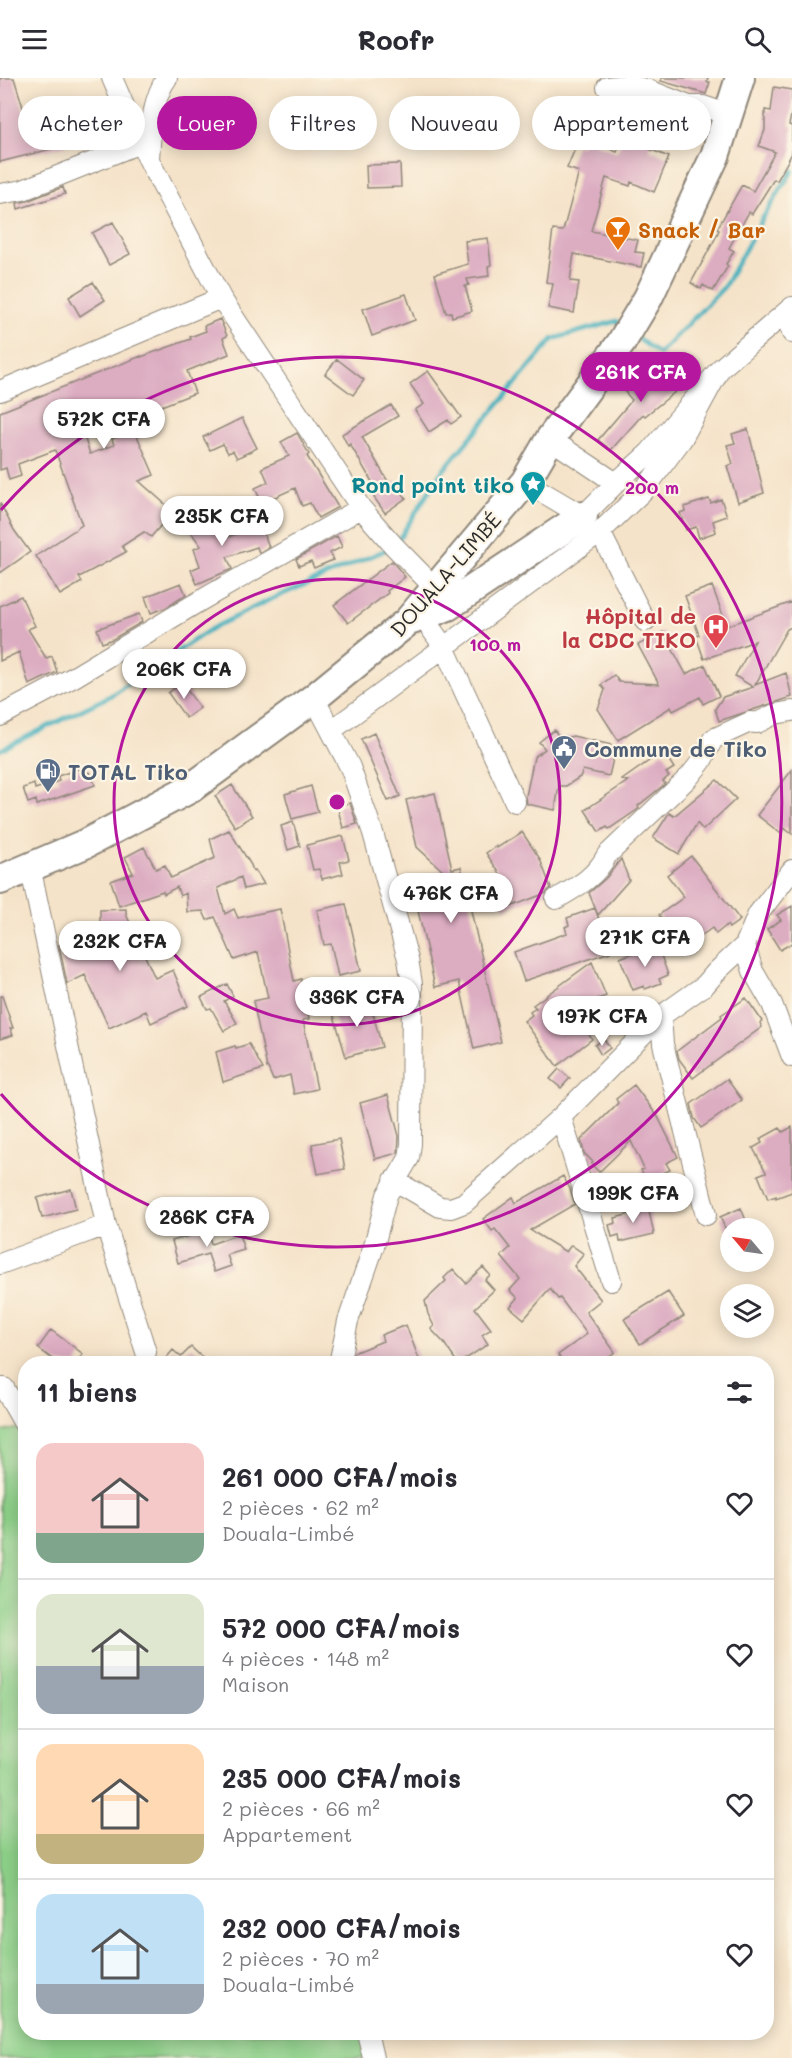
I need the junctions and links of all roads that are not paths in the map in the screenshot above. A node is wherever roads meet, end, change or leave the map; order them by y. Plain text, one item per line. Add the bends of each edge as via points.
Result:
1 (112, 78) edge
2 (167, 78) edge
3 (740, 78) edge
4 (607, 87) dead end
5 (729, 115) junction
6 (145, 151) junction
7 (0, 194) edge
8 (221, 298) junction
9 (789, 309) edge
10 (792, 333) edge
11 (720, 369) junction
12 (0, 391) edge
13 (550, 439) junction
14 (525, 482) junction
15 (616, 483) junction
16 (361, 508) junction
17 (592, 524) junction
18 (436, 589) junction
19 (415, 619) junction
20 (645, 621) dead end
21 (444, 647) junction
22 (314, 698) junction
23 (792, 711) edge
24 (0, 716) edge
25 (332, 730) junction
26 (515, 802) dead end
27 (30, 866) junction
28 (792, 870) edge
29 (0, 880) edge
30 (556, 899) dead end
31 (745, 945) junction
32 (661, 1016) junction
33 (792, 1057) edge
34 (561, 1118) junction
35 (394, 1180) junction
36 (706, 1215) dead end
37 (106, 1225) junction
38 (0, 1264) edge
39 (611, 1281) dead end
40 (146, 1352) dead end
41 (341, 1356) edge
42 (0, 1388) edge
43 (18, 1413) edge
44 (369, 2040) edge
45 (374, 2058) edge

1 - 6 street
2 - 6 street via 160,88
3 - 5 highway, DOUALA-LIMBÉ
4 - 5 street via 627,85 646,89 689,106 703,106
5 - 13 highway, DOUALA-LIMBÉ via 715,156 648,298 621,343
6 - 7 street
6 - 8 street
8 - 12 street
8 - 16 street
9 - 10 street
9 - 11 street
11 - 15 street via 649,453
11 - 17 street via 682,439 644,490
13 - 14 highway, DOUALA-LIMBÉ
13 - 15 street
14 - 17 street
14 - 18 highway, DOUALA-LIMBÉ
15 - 17 street
16 - 18 street
16 - 24 street via 74,677
17 - 19 highway via 448,606
17 - 20 street
17 - 21 street
18 - 19 highway, DOUALA-LIMBÉ
19 - 21 street
19 - 22 highway, DOUALA-LIMBÉ
21 - 25 street
21 - 26 street
22 - 25 street
22 - 27 highway, DOUALA-LIMBÉ via 191,788 87,843
23 - 30 street via 750,722 713,739 689,777 608,855 590,879
25 - 35 street via 350,767 373,833 412,984 411,1144 409,1158
27 - 29 highway, DOUALA-LIMBÉ
27 - 37 street
28 - 31 street via 758,914
31 - 32 street via 705,985
31 - 33 street
32 - 34 street
32 - 36 street via 663,1044
34 - 35 street via 464,1203 451,1208 441,1207
34 - 39 street
35 - 41 street via 348,1321
37 - 38 street
37 - 40 street
42 - 43 street via 4,1388
44 - 45 street

